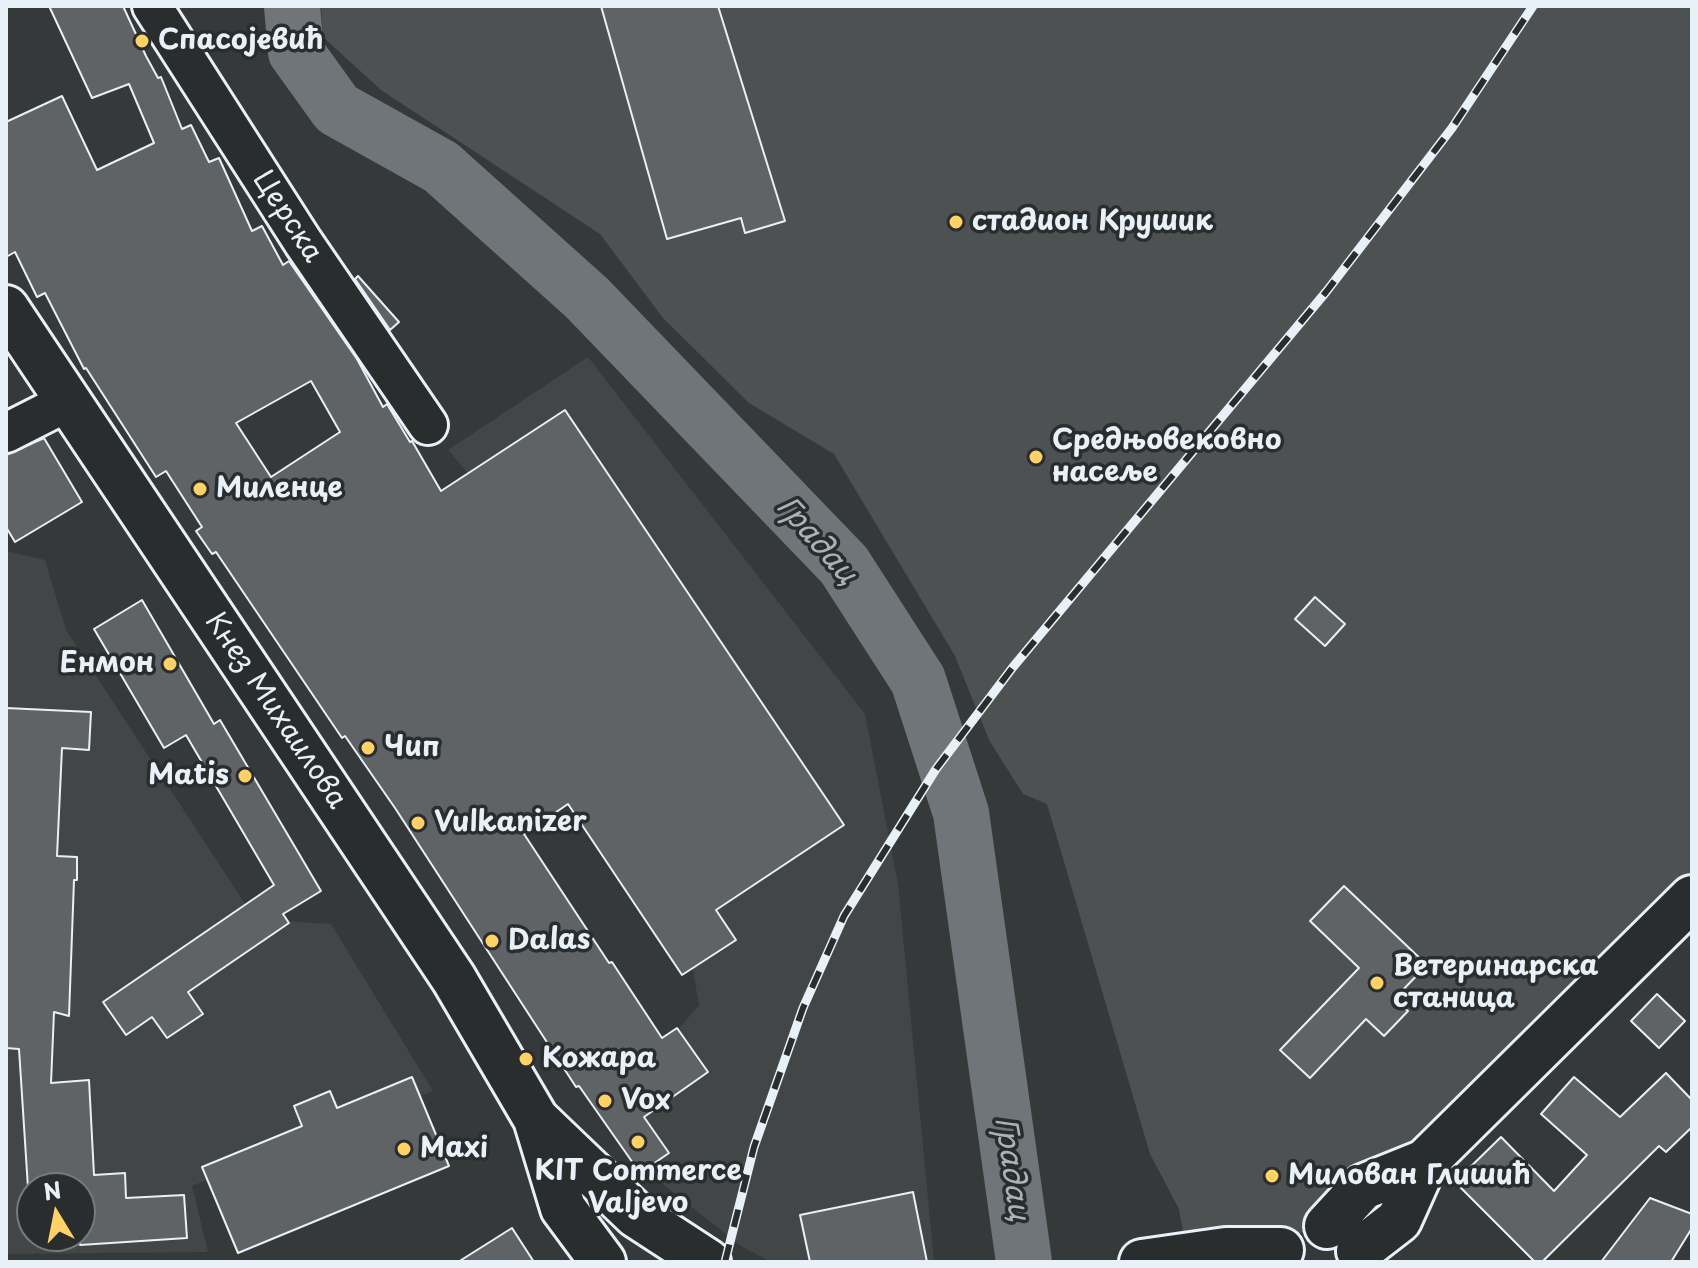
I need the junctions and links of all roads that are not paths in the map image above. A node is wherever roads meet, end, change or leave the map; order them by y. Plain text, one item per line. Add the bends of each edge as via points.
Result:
1 (152, 6) edge
2 (6, 308) edge
3 (69, 401) junction
4 (428, 425) dead end
5 (6, 433) edge
6 (1692, 898) edge
7 (536, 1119) junction
8 (1358, 1252) edge
9 (1280, 1256) edge
10 (603, 1262) edge
11 (708, 1262) edge
12 (1142, 1262) edge

1 - 4 street, Церска
2 - 3 main road, Кнез Михаилова
3 - 5 street
3 - 7 main road, Кнез Михаилова via 454,979
6 - 8 main road via 1425,1162 1363,1187
7 - 10 main road, Кнез Михаилова via 563,1208
7 - 11 main road, Кнез Михаилова via 636,1215
8 - 9 main road via 1314,1226 1290,1239
9 - 12 main road via 1226,1250

